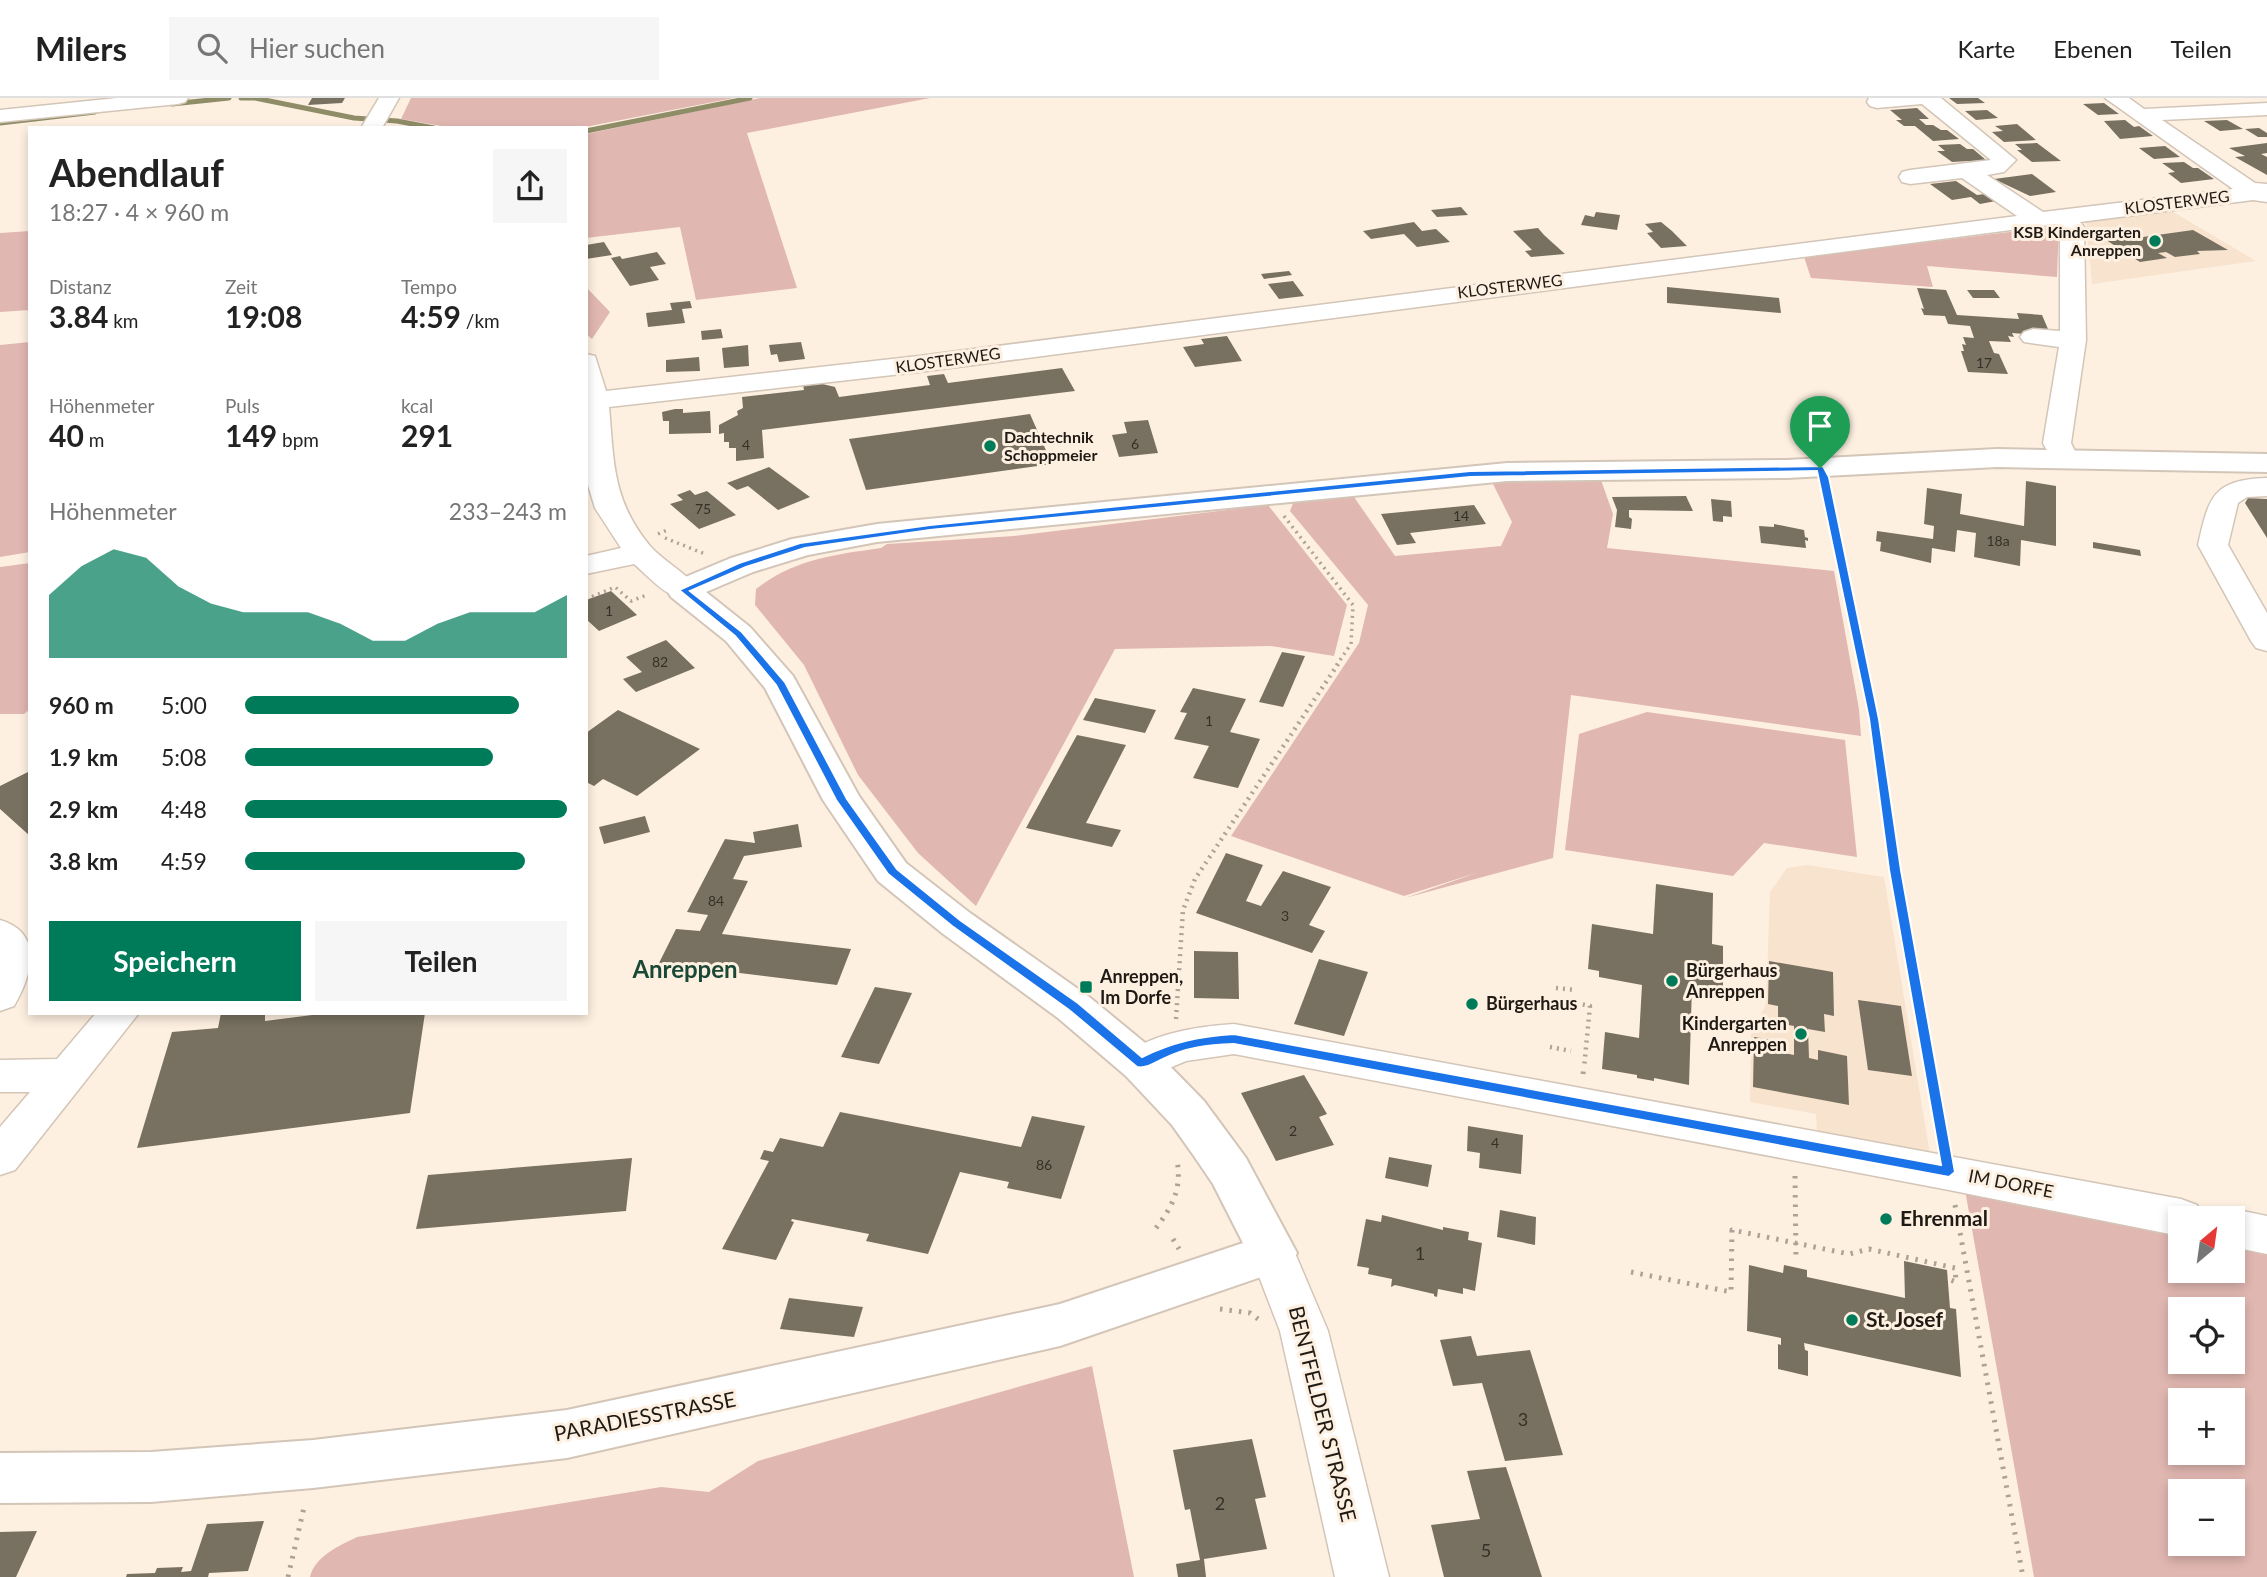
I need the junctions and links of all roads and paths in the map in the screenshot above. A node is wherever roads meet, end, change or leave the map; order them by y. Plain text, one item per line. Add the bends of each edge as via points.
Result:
1 (178, 98) edge
2 (1920, 98) edge
3 (1928, 98) edge
4 (2115, 98) edge
5 (1877, 102) dead end
6 (2267, 109) edge
7 (2140, 115) junction
8 (0, 116) edge
9 (1966, 171) junction
10 (1910, 177) dead end
11 (2263, 193) edge
12 (2050, 218) junction
13 (2033, 337) dead end
14 (2073, 340) junction
15 (588, 370) edge
16 (595, 400) junction
17 (2064, 458) junction
18 (2267, 463) edge
19 (1820, 468) junction
20 (2267, 487) edge
21 (1283, 492) junction
22 (667, 530) dead end
23 (651, 543) junction
24 (588, 564) edge
25 (667, 592) junction
26 (588, 598) edge
27 (2267, 641) edge
28 (0, 934) edge
29 (1556, 988) dead end
30 (1576, 990) dead end
31 (0, 996) edge
32 (117, 1015) edge
33 (1550, 1047) dead end
34 (1571, 1051) dead end
35 (1158, 1056) junction
36 (68, 1075) junction
37 (0, 1076) edge
38 (0, 1158) edge
39 (1949, 1172) junction
40 (2168, 1215) edge
41 (2245, 1230) edge
42 (2267, 1235) edge
43 (1796, 1243) junction
44 (1273, 1253) junction
45 (1796, 1260) dead end
46 (1631, 1272) dead end
47 (1948, 1279) dead end
48 (313, 1464) junction
49 (0, 1478) edge
50 (288, 1577) edge
51 (1362, 1577) edge
52 (2022, 1577) edge

1 - 8 street
2 - 5 street
3 - 9 street via 2005,160 1996,167
4 - 7 street, KLOSTERWEG
6 - 7 street
7 - 11 street, KLOSTERWEG
9 - 10 street
9 - 12 street
11 - 12 street, KLOSTERWEG
12 - 14 street via 2071,226
12 - 16 street, KLOSTERWEG via 919,364
13 - 14 street
14 - 17 street via 2057,443
15 - 16 street
16 - 23 street via 605,497 610,508
17 - 18 main road
17 - 19 main road
19 - 21 main road via 1507,472
19 - 39 path via 1874,719 1895,870
20 - 27 street via 2230,491 2223,501 2213,545
21 - 25 main road via 803,545
21 - 35 path via 1287,523 1353,605 1351,644 1238,812 1188,896
22 - 23 path
23 - 24 street
23 - 25 street
25 - 26 path via 631,601 615,587
25 - 35 main road via 738,634 781,684 842,800 892,872 1073,1007
28 - 31 street via 15,952
29 - 30 path
32 - 36 street
33 - 34 path
35 - 39 street, IM DORFE via 1204,1040 1234,1039
35 - 44 main road via 1188,1113 1230,1171
36 - 37 street
36 - 38 street
39 - 40 street, IM DORFE
39 - 52 path
41 - 42 street
43 - 45 path
43 - 46 path via 1732,1230 1731,1292
43 - 47 path via 1849,1254 1869,1249 1955,1268 1956,1282
44 - 48 main road, PARADIESSTRASSE via 1060,1325 704,1406 567,1434
44 - 51 street, BENTFELDER STRASSE via 1304,1331
48 - 49 main road, PARADIESSTRASSE via 151,1477
48 - 50 path

